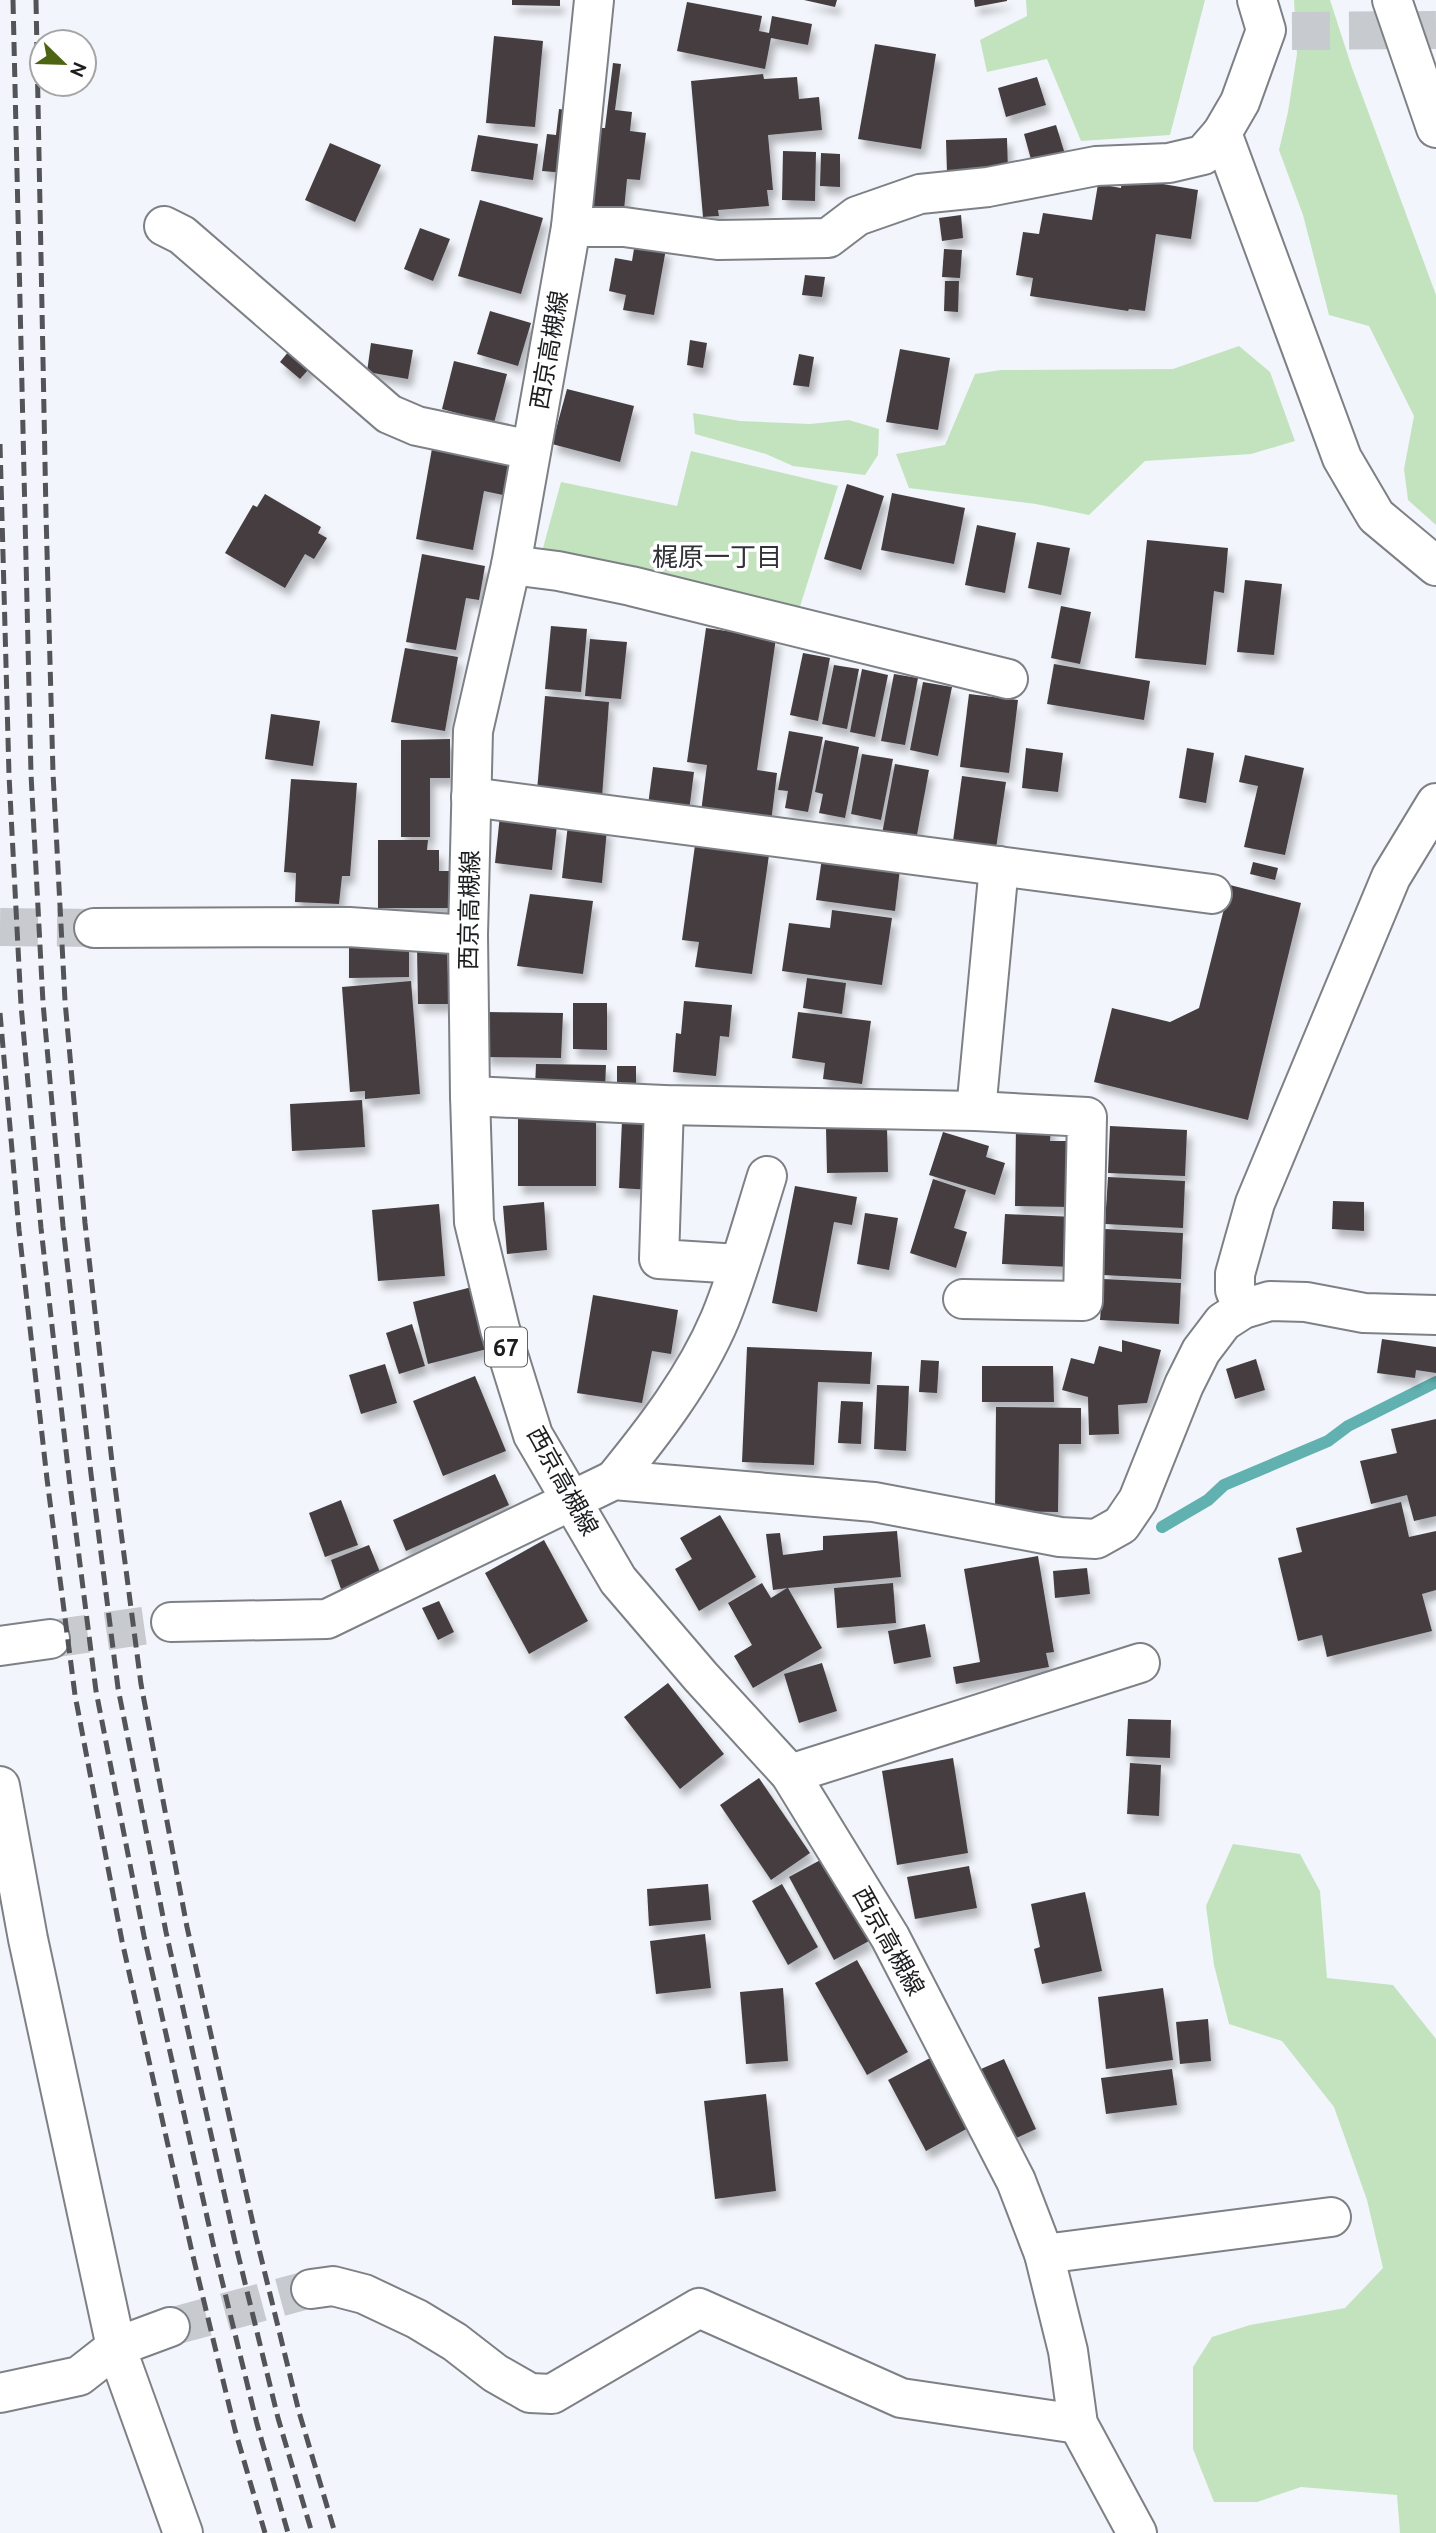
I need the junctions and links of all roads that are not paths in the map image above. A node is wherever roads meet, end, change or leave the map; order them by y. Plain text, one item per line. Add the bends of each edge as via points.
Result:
1 (594, 0) edge
2 (1392, 0) edge
3 (1272, 20) edge
4 (1436, 128) edge
5 (1222, 133) junction
6 (164, 226) dead end
7 (571, 227) junction
8 (531, 450) junction
9 (511, 565) junction
10 (1436, 566) edge
11 (1008, 679) dead end
12 (471, 797) junction
13 (1436, 803) edge
14 (999, 866) junction
15 (1212, 894) dead end
16 (94, 928) tunnel mouth
17 (468, 935) junction
18 (470, 1096) junction
19 (664, 1105) junction
20 (976, 1111) junction
21 (767, 1176) dead end
22 (739, 1264) junction
23 (963, 1298) dead end
24 (1243, 1309) junction
25 (1436, 1315) edge
26 (614, 1480) junction
27 (571, 1500) junction
28 (171, 1622) tunnel mouth
29 (50, 1639) tunnel mouth
30 (0, 1646) edge
31 (1140, 1663) dead end
32 (790, 1774) junction
33 (0, 1786) edge
34 (1331, 2217) dead end
35 (1044, 2254) junction
36 (311, 2289) tunnel mouth
37 (170, 2327) tunnel mouth
38 (117, 2347) junction
39 (0, 2393) edge
40 (1078, 2424) junction
41 (183, 2533) edge
42 (1137, 2533) edge

1 - 7 main road, 西京高槻線 / 67
2 - 4 main road
3 - 5 main road via 1240,102
5 - 7 main road via 1203,155 1169,163 1096,166 988,187 920,194 857,216 828,238 718,240 624,227
5 - 10 main road via 1342,458 1376,516
6 - 8 main road via 182,235 389,415 417,426
7 - 8 main road, 西京高槻線 / 67
8 - 9 main road, 西京高槻線 / 67
9 - 11 main road via 631,586
9 - 12 main road, 西京高槻線 / 67 via 473,731
12 - 14 main road
12 - 17 main road, 西京高槻線 / 67
13 - 24 main road via 1391,877 1255,1203 1235,1274 1235,1290
14 - 15 main road
14 - 20 main road
16 - 17 main road via 349,927
17 - 18 main road, 西京高槻線 / 67
18 - 19 main road
18 - 27 main road, 西京高槻線 / 67 via 474,1222 500,1329 533,1435
19 - 20 main road
19 - 22 main road via 659,1259
20 - 23 main road via 1087,1117 1083,1313
21 - 22 main road
22 - 26 main road via 707,1345 660,1421
24 - 25 main road via 1270,1301 1306,1302 1364,1313
24 - 26 main road via 1223,1322 1201,1351 1138,1500 1121,1525 1096,1539 1060,1537 874,1502
26 - 27 main road
27 - 28 main road via 327,1619
27 - 32 main road, 西京高槻線 / 67 via 618,1580
29 - 30 main road
31 - 32 main road
32 - 35 main road, 西京高槻線 / 67 via 890,1937 1016,2181
33 - 38 main road via 28,1938
34 - 35 main road
35 - 40 main road, 西京高槻線 / 67 via 1068,2351
36 - 40 main road via 332,2286 364,2294 417,2319 530,2393 552,2394 699,2308 901,2398
37 - 38 main road
38 - 39 main road via 79,2376
38 - 41 main road
40 - 42 main road, 西京高槻線 / 67

